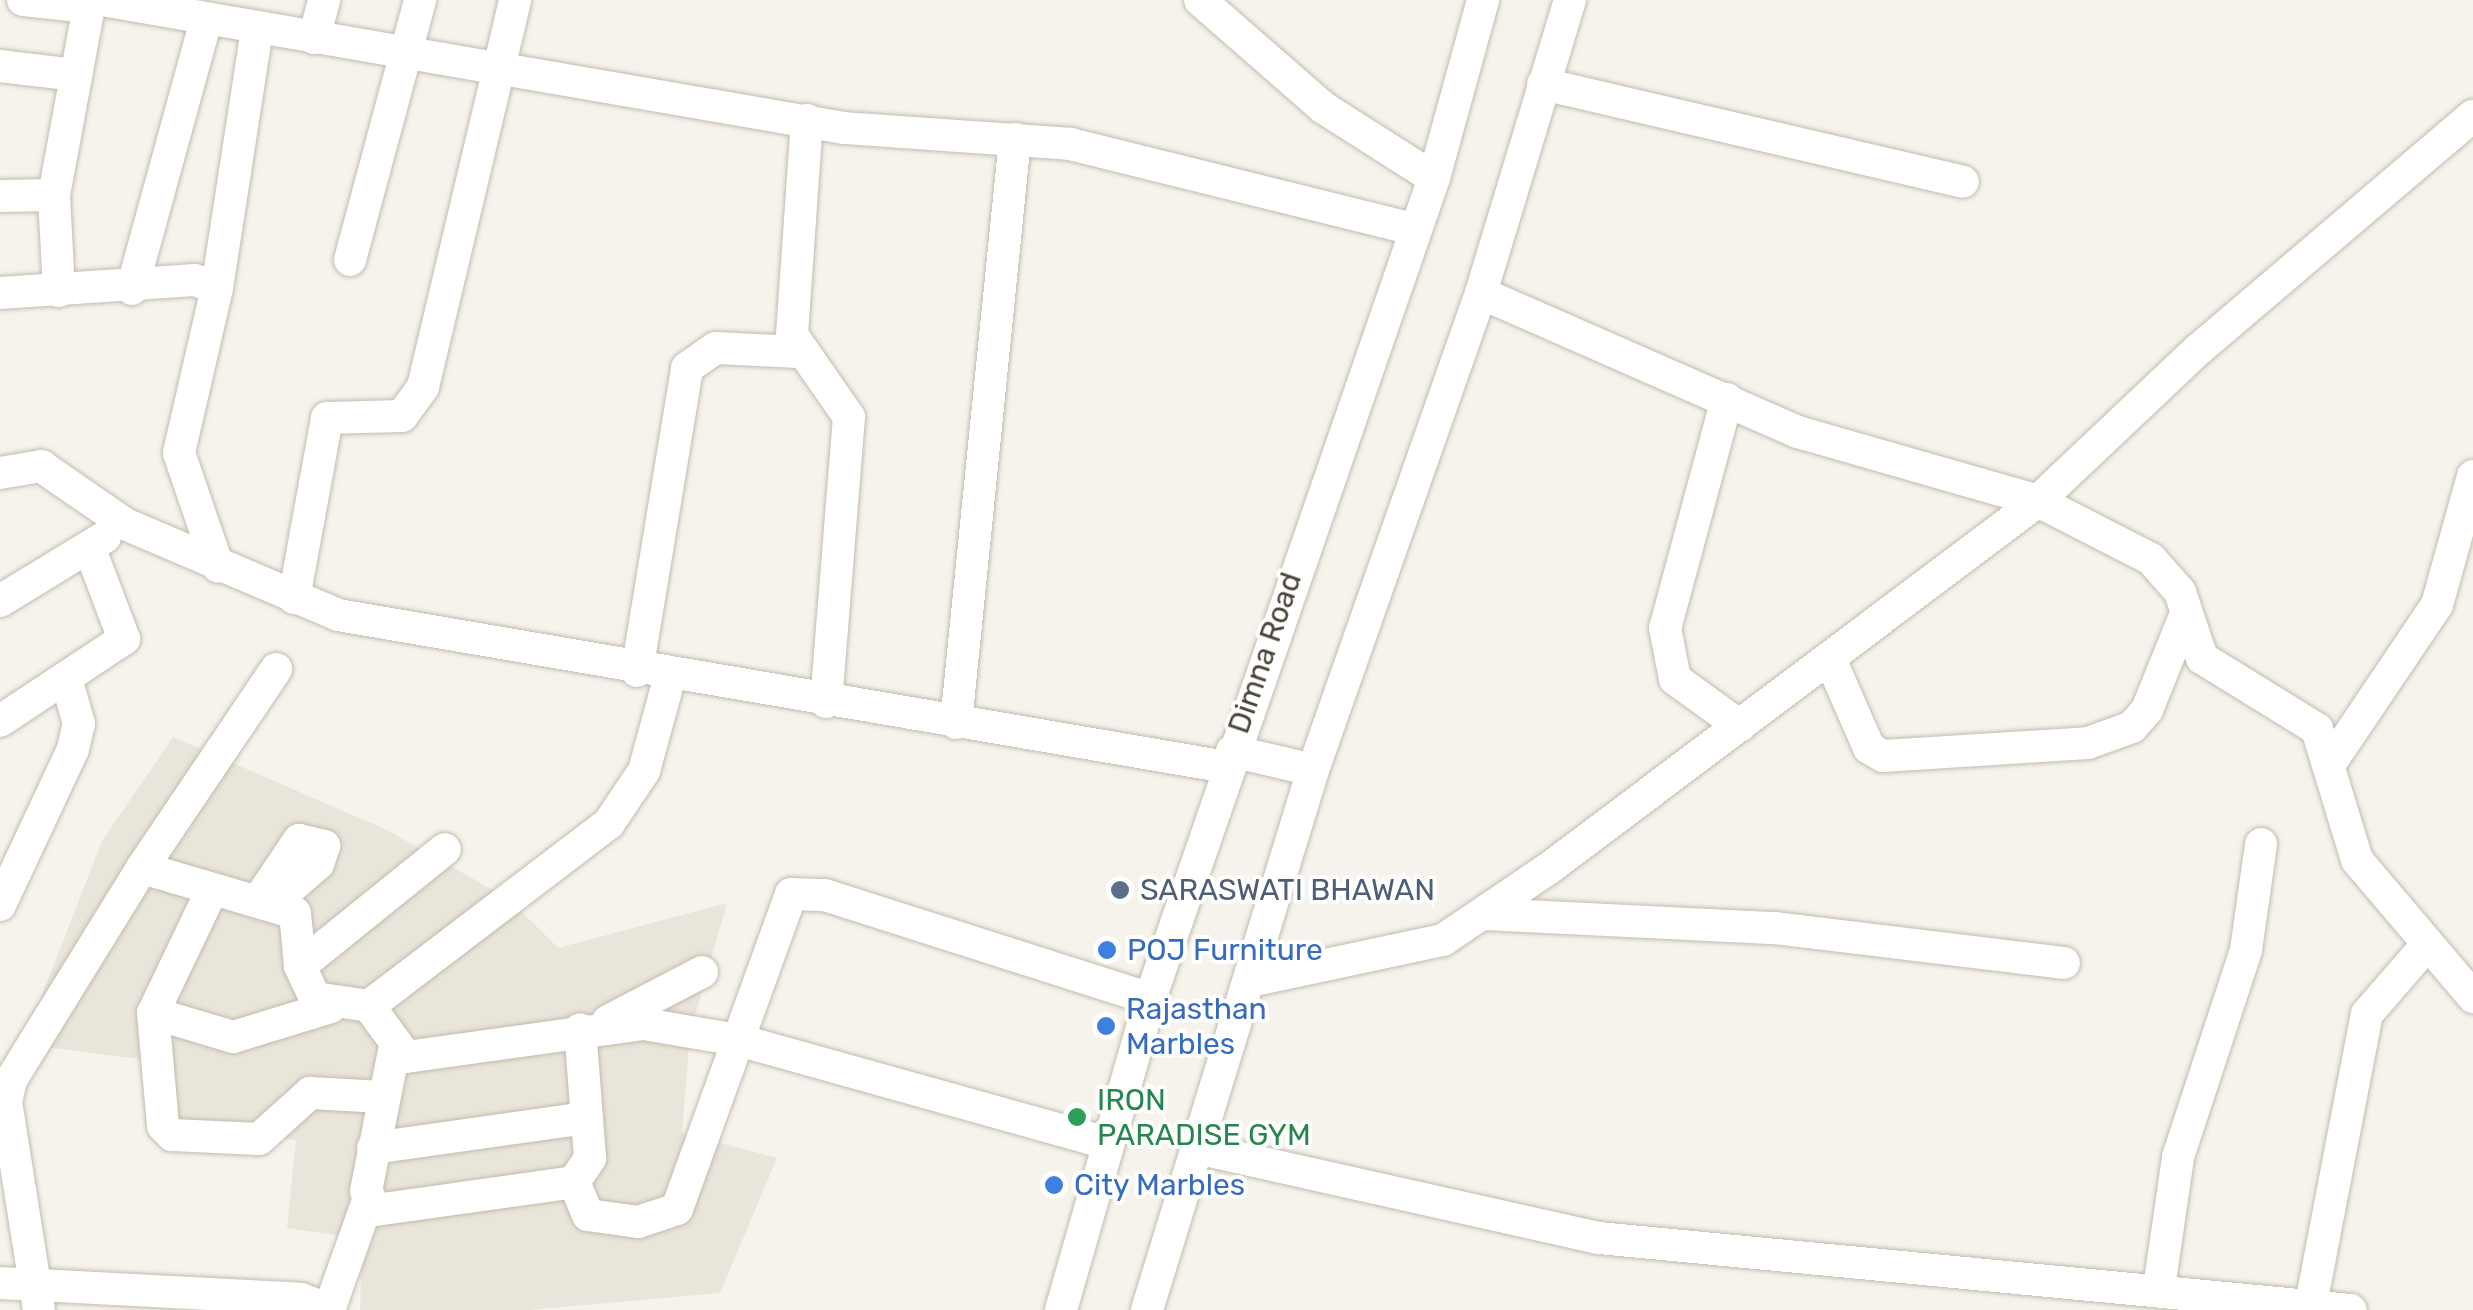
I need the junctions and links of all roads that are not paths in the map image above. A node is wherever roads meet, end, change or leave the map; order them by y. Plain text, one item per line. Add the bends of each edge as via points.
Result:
1 (23, 0) edge
2 (324, 0) edge
3 (420, 0) edge
4 (515, 0) edge
5 (1483, 0) edge
6 (1570, 0) edge
7 (94, 2) edge
8 (1216, 6) edge
9 (214, 14) edge
10 (256, 29) junction
11 (314, 38) junction
12 (407, 52) junction
13 (0, 66) edge
14 (495, 67) junction
15 (76, 75) junction
16 (1542, 84) junction
17 (2473, 116) edge
18 (807, 120) junction
19 (1015, 139) junction
20 (1434, 178) junction
21 (1964, 182) dead end
22 (54, 195) junction
23 (0, 196) edge
24 (1410, 228) junction
25 (350, 260) dead end
26 (217, 288) junction
27 (132, 289) junction
28 (59, 291) junction
29 (1481, 292) junction
30 (0, 293) edge
31 (798, 352) junction
32 (1727, 400) junction
33 (0, 473) edge
34 (2473, 476) edge
35 (2038, 502) junction
36 (126, 524) junction
37 (90, 547) junction
38 (218, 568) junction
39 (294, 598) junction
40 (0, 601) edge
41 (2186, 616) junction
42 (1830, 658) junction
43 (276, 669) dead end
44 (636, 670) junction
45 (670, 676) junction
46 (66, 682) junction
47 (826, 702) junction
48 (0, 720) edge
49 (956, 723) junction
50 (1740, 726) junction
51 (1229, 758) junction
52 (2331, 762) junction
53 (1313, 770) junction
54 (2261, 844) dead end
55 (446, 848) dead end
56 (142, 868) junction
57 (212, 890) junction
58 (0, 905) edge
59 (1484, 914) junction
60 (2425, 946) junction
61 (2064, 963) dead end
62 (300, 966) junction
63 (702, 972) dead end
64 (1250, 981) junction
65 (2473, 997) edge
66 (1150, 999) junction
67 (368, 1006) junction
68 (331, 1007) junction
69 (153, 1013) junction
70 (590, 1027) junction
71 (738, 1040) junction
72 (394, 1051) junction
73 (383, 1098) junction
74 (586, 1118) junction
75 (1106, 1143) junction
76 (373, 1148) junction
77 (1196, 1148) junction
78 (574, 1182) junction
79 (368, 1203) junction
80 (0, 1283) edge
81 (2178, 1296) edge
82 (40, 1297) edge
83 (2311, 1304) junction
84 (329, 1310) edge
85 (1061, 1310) edge
86 (1147, 1310) edge
87 (2351, 1310) edge

1 - 7 street
2 - 11 street
3 - 12 street
4 - 14 street
5 - 20 street, Dimna Road
6 - 16 street
7 - 9 street
7 - 15 street
8 - 20 street via 1324,108
9 - 10 street
9 - 27 street
10 - 11 street
10 - 26 street
11 - 12 street
12 - 14 street
12 - 25 street
13 - 15 street
14 - 18 street
14 - 39 street via 423,387 402,416 327,418
15 - 22 street
16 - 21 street
16 - 29 street
17 - 35 street via 2199,349
18 - 19 street
18 - 31 street via 791,315
19 - 24 street via 1177,164
19 - 49 street
20 - 24 street, Dimna Road
22 - 23 street
22 - 28 street
24 - 51 street, Dimna Road
26 - 27 street via 195,280
26 - 38 street via 179,453
27 - 28 street
28 - 30 street
29 - 32 street
29 - 53 street
31 - 44 street via 716,348 686,368
31 - 47 street via 831,381 850,417
32 - 35 street via 1880,459
32 - 50 street via 1665,628 1675,679
33 - 36 street via 41,466
34 - 52 street via 2437,606
35 - 41 street via 2151,559 2180,592
35 - 42 street
36 - 37 street
36 - 38 street
37 - 40 street
37 - 46 street via 124,640
38 - 39 street
39 - 44 street via 442,639
41 - 42 street via 2147,710 2132,727 2088,743 1883,756 1869,748
41 - 52 street via 2202,658 2310,721
42 - 50 street
43 - 56 street
44 - 45 street
45 - 47 street
45 - 67 street via 644,771 609,822
46 - 48 street
46 - 58 street via 79,724 73,748
47 - 49 street
49 - 51 street
50 - 59 street
51 - 53 street
51 - 66 street, Dimna Road
52 - 60 street via 2357,860
53 - 64 street
54 - 81 street via 2246,950 2178,1156
55 - 62 street
56 - 57 street
56 - 82 street via 11,1080 6,1102
57 - 62 street via 267,900 302,924
57 - 69 street
59 - 61 street via 1776,928
59 - 64 street via 1388,958
60 - 65 street
60 - 83 street via 2367,1014
62 - 68 street via 315,998
63 - 70 street
64 - 77 street
66 - 71 street via 825,896 791,894
66 - 75 street, Dimna Road
67 - 68 street
67 - 72 street
68 - 69 street via 233,1037
69 - 73 street via 154,1102 172,1134 258,1139 310,1093
70 - 71 street
70 - 72 street via 420,1059
70 - 74 street
71 - 75 street
71 - 78 street via 677,1209 638,1222 588,1215
72 - 73 street
73 - 76 street
74 - 76 street
74 - 78 street via 590,1158
75 - 85 street, Dimna Road
76 - 79 street
77 - 81 street via 1599,1238
77 - 86 street
78 - 79 street via 392,1210
79 - 84 street
80 - 82 street
81 - 83 street
82 - 84 street via 300,1298
83 - 87 street

